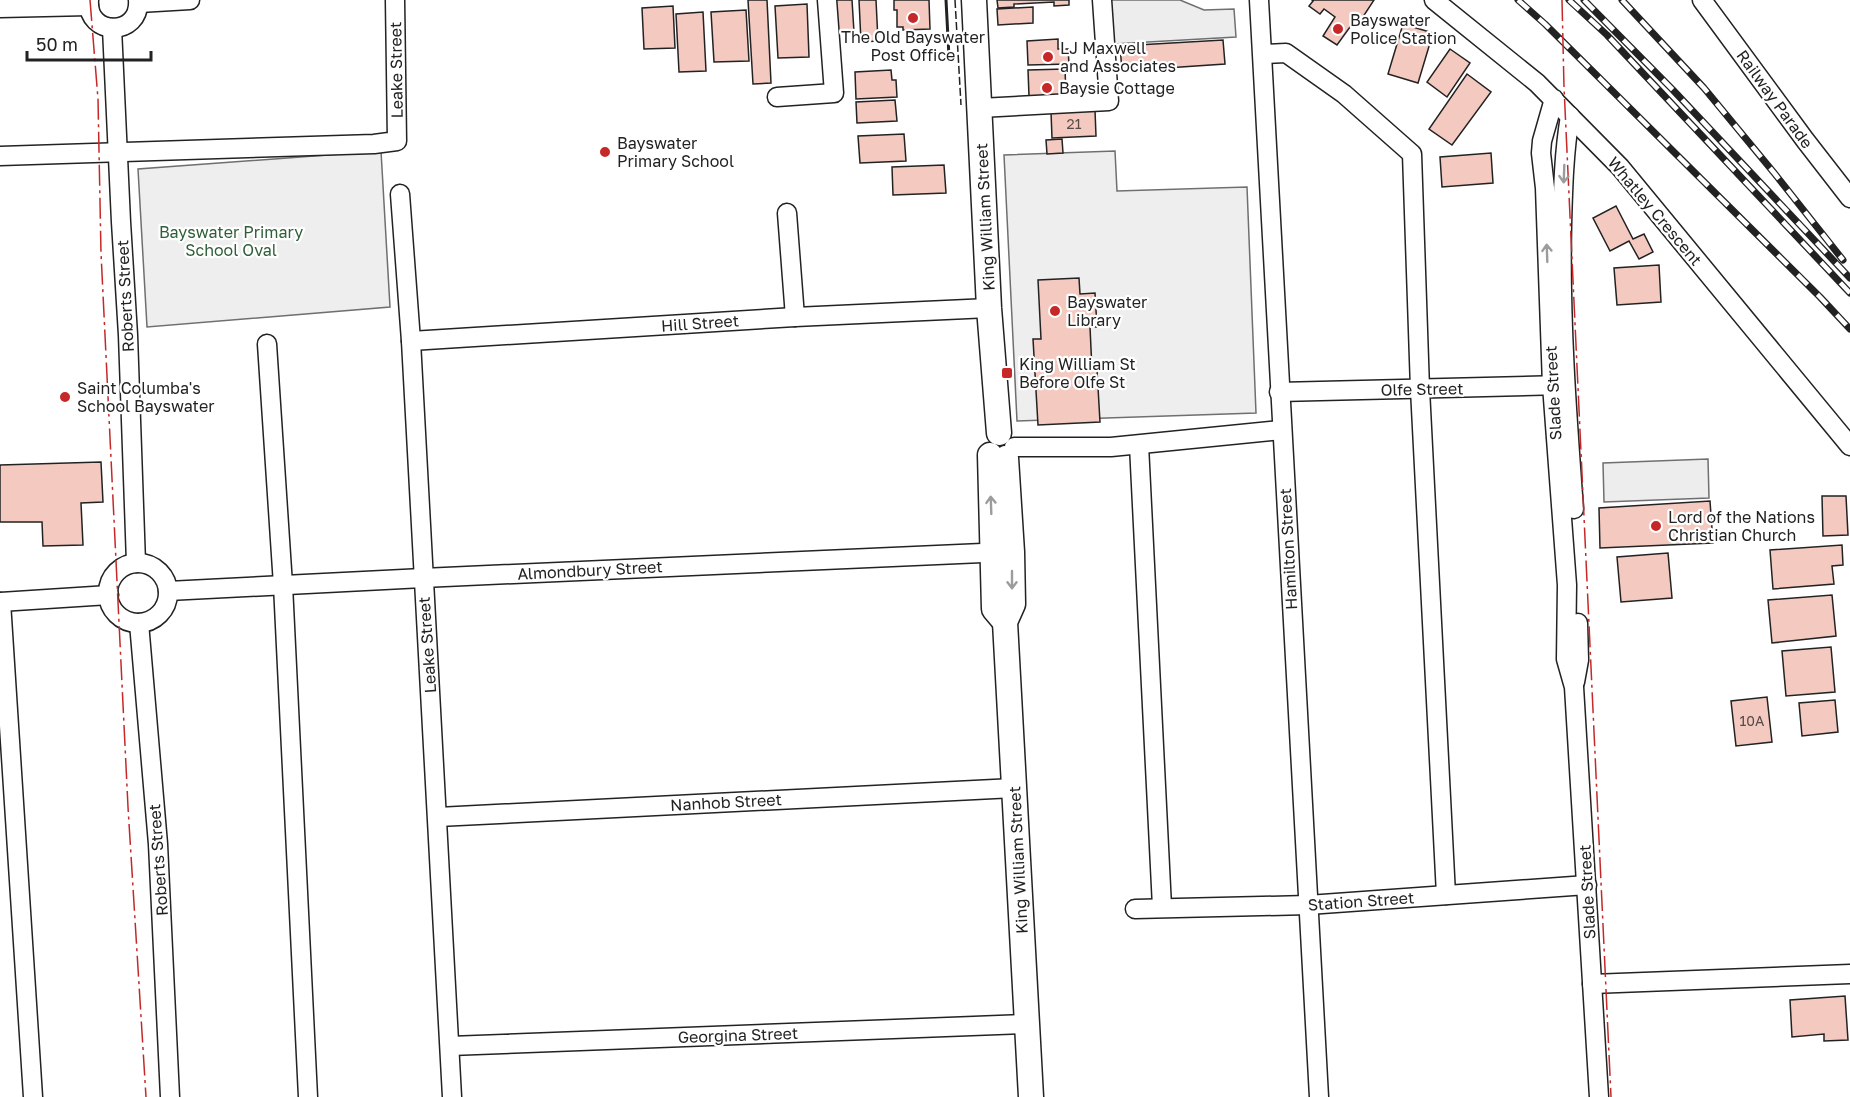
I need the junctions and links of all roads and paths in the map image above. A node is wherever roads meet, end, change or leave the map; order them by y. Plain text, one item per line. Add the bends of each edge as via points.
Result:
1 (190, 0) edge
2 (395, 0) edge
3 (827, 0) edge
4 (974, 0) edge
5 (1102, 0) edge
6 (1259, 0) edge
7 (1434, 0) edge
8 (1702, 0) edge
9 (139, 2) edge
10 (89, 3) edge
11 (0, 8) edge
12 (112, 28) junction
13 (1263, 54) junction
14 (777, 97) dead end
15 (1554, 99) junction
16 (980, 108) junction
17 (1570, 116) junction
18 (117, 152) junction
19 (0, 156) edge
20 (400, 194) dead end
21 (1850, 198) edge
22 (787, 213) dead end
23 (989, 308) junction
24 (795, 317) junction
25 (411, 341) junction
26 (267, 344) dead end
27 (1558, 385) junction
28 (1420, 389) junction
29 (1279, 392) junction
30 (1281, 430) junction
31 (1139, 445) junction
32 (1850, 446) edge
33 (1002, 448) junction
34 (1003, 552) junction
35 (136, 563) junction
36 (423, 578) junction
37 (283, 585) junction
38 (168, 591) junction
39 (109, 595) junction
40 (0, 602) edge
41 (139, 623) junction
42 (1014, 788) junction
43 (438, 816) junction
44 (1587, 885) junction
45 (1446, 895) junction
46 (1308, 905) junction
47 (1162, 907) junction
48 (1135, 909) dead end
49 (1850, 974) edge
50 (1593, 984) junction
51 (1027, 1024) junction
52 (450, 1046) junction
53 (33, 1097) edge
54 (170, 1097) edge
55 (308, 1097) edge
56 (452, 1097) edge
57 (1031, 1097) edge
58 (1319, 1097) edge
59 (1599, 1097) edge

1 - 9 street
2 - 18 street, Leake Street via 397,141
3 - 14 street via 834,93
4 - 16 main road, King William Street
5 - 16 street via 1109,101
6 - 13 street, Hamilton Street
7 - 15 street, Whatley Crescent
8 - 21 street, Railway Parade
9 - 12 street via 133,19
10 - 11 street
10 - 12 street via 96,21
12 - 18 street, Roberts Street
13 - 28 street via 1286,53 1344,94 1412,154
13 - 29 street, Hamilton Street
15 - 17 street, Whatley Crescent
27 -> 15 street, Slade Street via 1541,153
16 - 23 main road, King William Street
17 -> 27 street, Slade Street via 1564,154
17 - 32 street, Whatley Crescent via 1620,167
18 - 19 street
18 - 35 street, Roberts Street
20 - 25 street, Leake Street
22 - 24 street
23 - 24 street, Hill Street
23 - 33 main road, King William Street
24 - 25 street, Hill Street
25 - 36 street, Leake Street
26 - 37 street
27 - 28 street, Olfe Street
27 - 44 street, Slade Street via 1575,524 1579,660 1574,687
28 - 29 street, Olfe Street
28 - 45 street
29 - 30 street, Hamilton Street
30 - 31 street
30 - 46 street, Hamilton Street
31 - 33 street
31 - 47 street
33 - 34 main road, King William Street
34 - 36 street, Almondbury Street
34 - 42 main road, King William Street via 1013,604 1005,622
35 - 38 street via 154,568
35 - 39 street via 113,577
36 - 37 street, Almondbury Street
36 - 43 street, Leake Street
37 - 38 street, Almondbury Street
37 - 55 street
38 - 41 street via 163,609
39 - 40 street
39 - 41 street via 119,615
40 - 53 street
41 - 54 street, Roberts Street via 158,844
42 - 43 street, Nanhob Street
42 - 51 main road, King William Street
43 - 52 street, Leake Street
44 - 45 street, Station Street
44 - 50 street, Slade Street
45 - 46 street, Station Street
46 - 47 street, Station Street
46 - 58 street, Hamilton Street
47 - 48 street, Station Street
49 - 50 street
50 - 59 street, Slade Street
51 - 52 street, Georgina Street
51 - 57 main road, King William Street
52 - 56 street, Leake Street

